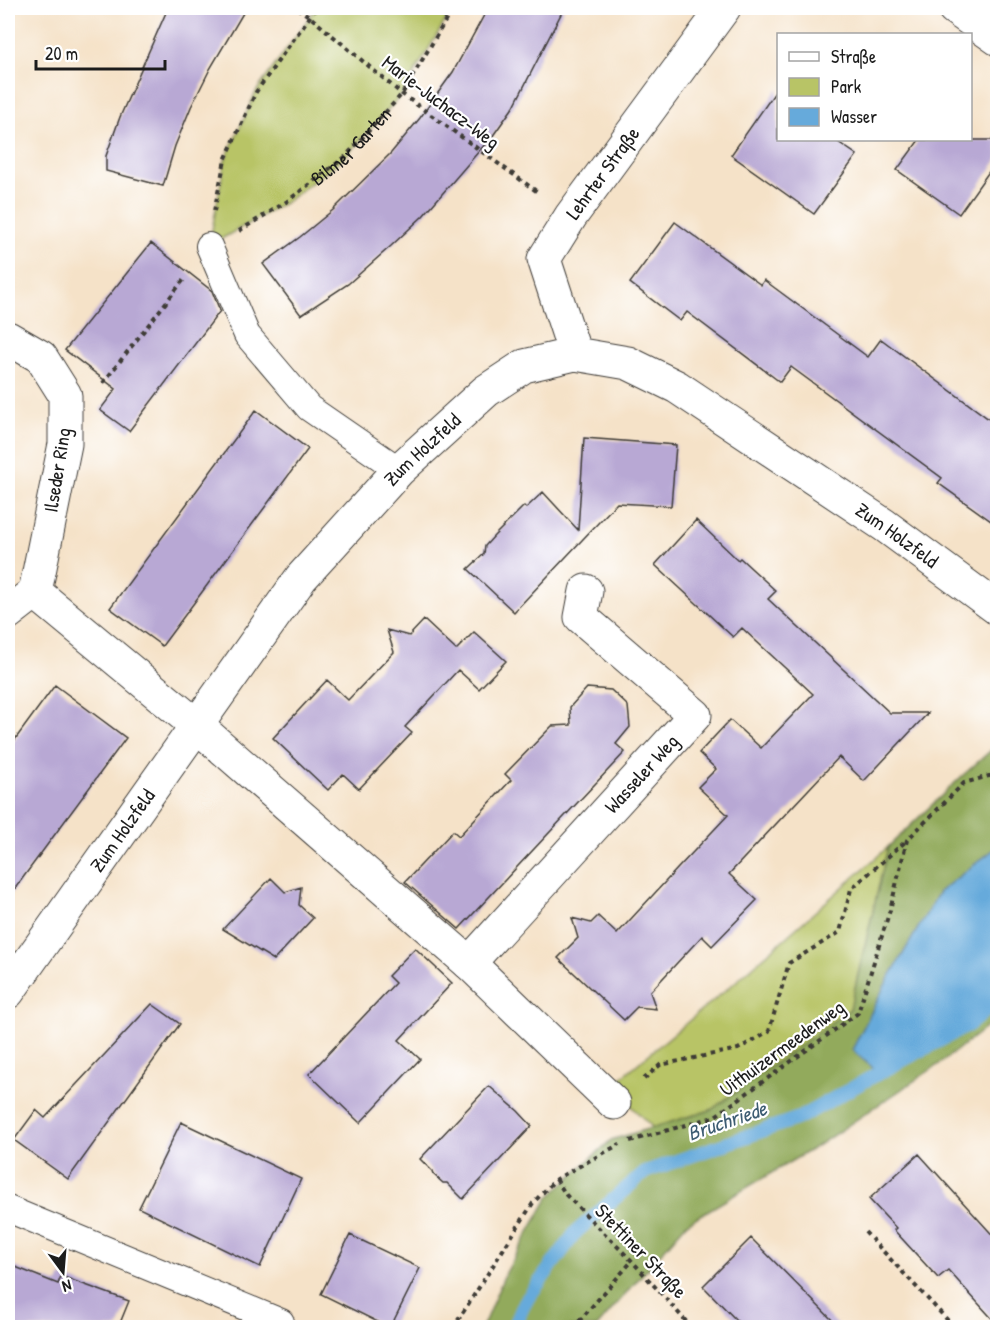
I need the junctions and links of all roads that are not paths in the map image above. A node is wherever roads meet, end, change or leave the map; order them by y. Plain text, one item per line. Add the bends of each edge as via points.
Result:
1 (724, 8) edge
2 (954, 8) edge
3 (998, 39) edge
4 (209, 246) road end
5 (8, 338) edge
6 (575, 354) junction
7 (399, 470) junction
8 (586, 591) dead end
9 (35, 592) junction
10 (998, 609) edge
11 (8, 613) edge
12 (196, 725) junction
13 (469, 963) junction
14 (8, 992) edge
15 (614, 1104) road end
16 (8, 1209) edge
17 (281, 1322) dead end

1 - 6 street, Lehrter Straße via 571,216 544,259
2 - 3 street
4 - 7 lane via 248,336 309,408
5 - 9 street, Ilseder Ring via 41,357 64,395 65,444
6 - 7 street, Zum Holzfeld via 524,366 486,391
6 - 10 street, Zum Holzfeld via 628,363 677,387 884,525
7 - 12 street, Zum Holzfeld via 301,578
8 - 13 street, Wasseler Weg via 581,617 695,716
9 - 11 street
9 - 12 street
12 - 13 street
12 - 14 street, Zum Holzfeld
13 - 15 street
16 - 17 lane

